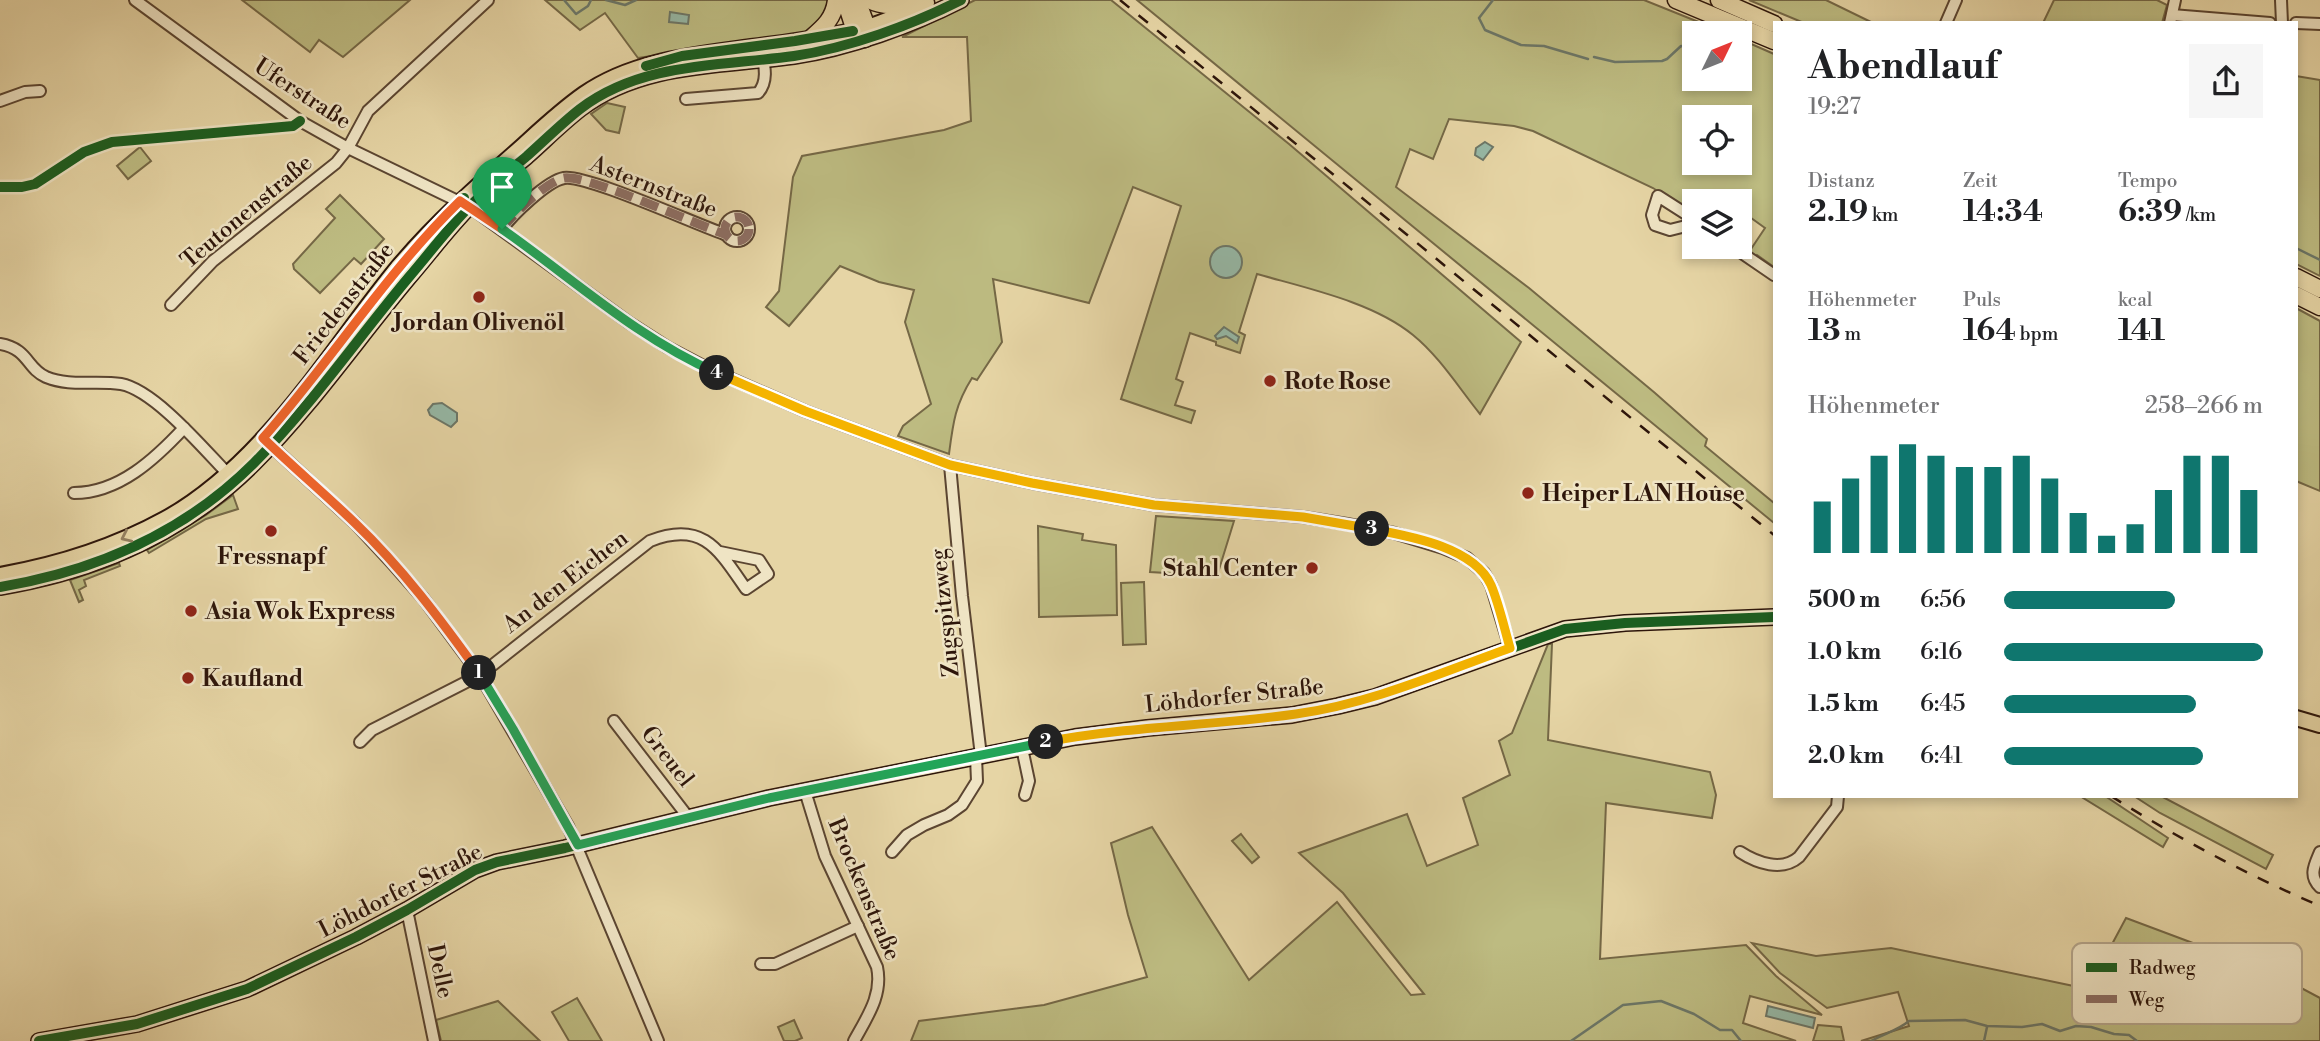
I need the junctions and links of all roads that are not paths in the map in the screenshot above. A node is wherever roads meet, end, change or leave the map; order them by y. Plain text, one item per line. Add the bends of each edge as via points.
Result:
1 (135, 0) edge
2 (488, 0) edge
3 (836, 0) edge
4 (845, 0) edge
5 (857, 0) edge
6 (869, 0) edge
7 (961, 0) edge
8 (1676, 0) edge
9 (1719, 0) edge
10 (1956, 0) edge
11 (2175, 0) edge
12 (2281, 0) edge
13 (930, 2) edge
14 (2171, 19) edge
15 (1947, 21) edge
16 (2220, 21) edge
17 (2282, 21) edge
18 (2298, 23) edge
19 (1773, 24) edge
20 (2320, 24) edge
21 (862, 32) junction
22 (811, 38) junction
23 (1773, 41) edge
24 (762, 53) junction
25 (40, 91) dead end
26 (686, 99) dead end
27 (0, 101) edge
28 (348, 148) junction
29 (465, 204) junction
30 (502, 229) junction
31 (727, 236) dead end
32 (1750, 259) edge
33 (1773, 274) edge
34 (2298, 278) edge
35 (2320, 289) edge
36 (2298, 296) edge
37 (171, 305) dead end
38 (2320, 307) edge
39 (0, 344) edge
40 (184, 428) junction
41 (267, 442) junction
42 (950, 465) junction
43 (227, 473) junction
44 (74, 493) dead end
45 (720, 552) dead end
46 (0, 575) edge
47 (0, 587) edge
48 (1773, 617) edge
49 (1510, 648) junction
50 (480, 674) junction
51 (2298, 719) edge
52 (614, 721) dead end
53 (2320, 725) edge
54 (360, 741) dead end
55 (1022, 748) junction
56 (979, 756) junction
57 (804, 791) junction
58 (1025, 795) dead end
59 (1838, 798) edge
60 (688, 817) junction
61 (578, 845) junction
62 (892, 852) dead end
63 (1740, 852) dead end
64 (2320, 852) edge
65 (2320, 887) edge
66 (407, 910) junction
67 (858, 926) junction
68 (761, 964) dead end
69 (39, 1041) edge
70 (434, 1041) edge
71 (658, 1041) edge
72 (854, 1041) edge

1 - 28 street, Uferstraße via 300,121
2 - 28 street, Teutonenstraße via 368,111
3 - 22 highway via 830,19
4 - 21 highway
5 - 21 highway
6 - 13 highway via 897,6
7 - 21 main road
8 - 23 highway
9 - 19 highway
10 - 15 street
11 - 14 street
12 - 17 street
13 - 21 main road
14 - 16 street
18 - 20 street
21 - 22 main road, Friedenstraße
21 - 24 main road, Friedenstraße via 796,55
22 - 24 main road, Friedenstraße
24 - 26 street via 765,81 758,93
24 - 29 main road, Friedenstraße via 617,86 578,111
25 - 27 street
28 - 29 street, Uferstraße
28 - 37 street, Teutonenstraße via 213,261
29 - 30 street, Uferstraße
29 - 41 main road, Friedenstraße via 324,384
30 - 31 street, Asternstraße via 549,185 572,177
30 - 42 street, Uferstraße via 628,322 698,364 805,411
32 - 33 street
34 - 35 highway
36 - 38 highway
39 - 40 street via 21,351 40,373 55,380 129,386
40 - 43 street
40 - 44 street via 142,467 107,487
41 - 43 main road, Friedenstraße
41 - 47 main road, Friedenstraße via 209,502 140,545 64,573
41 - 50 street via 393,562
42 - 49 street, Uferstraße via 1154,505 1347,524 1443,548 1468,558 1484,573
42 - 56 street, Zugspitzweg
43 -> 46 main road, Friedenstraße via 166,518 104,547
45 - 50 street, An den Eichen via 702,539 683,534 650,541
48 - 49 main road, Löhdorfer Straße via 1581,627
49 - 55 main road, Löhdorfer Straße via 1338,706 1292,715 1111,731
50 - 54 street, An den Eichen via 372,730
50 - 61 street
51 - 53 main road
52 - 60 street, Greuel
55 - 56 main road, Löhdorfer Straße
55 - 58 street via 1028,781
56 - 57 main road, Löhdorfer Straße
56 - 62 street, Zugspitzweg via 977,781 962,804 906,835
57 - 60 main road, Löhdorfer Straße
57 - 67 street, Brockenstraße via 825,856
59 - 63 street via 1837,807 1790,863 1758,862
60 - 61 main road, Löhdorfer Straße
61 - 66 main road, Löhdorfer Straße via 484,866
61 - 71 street
64 - 65 street via 2313,872
66 - 69 main road, Löhdorfer Straße via 225,997 137,1024
66 - 70 street, Delle
67 - 68 street via 775,964
67 - 72 street, Brockenstraße via 877,967 879,983 876,1000

